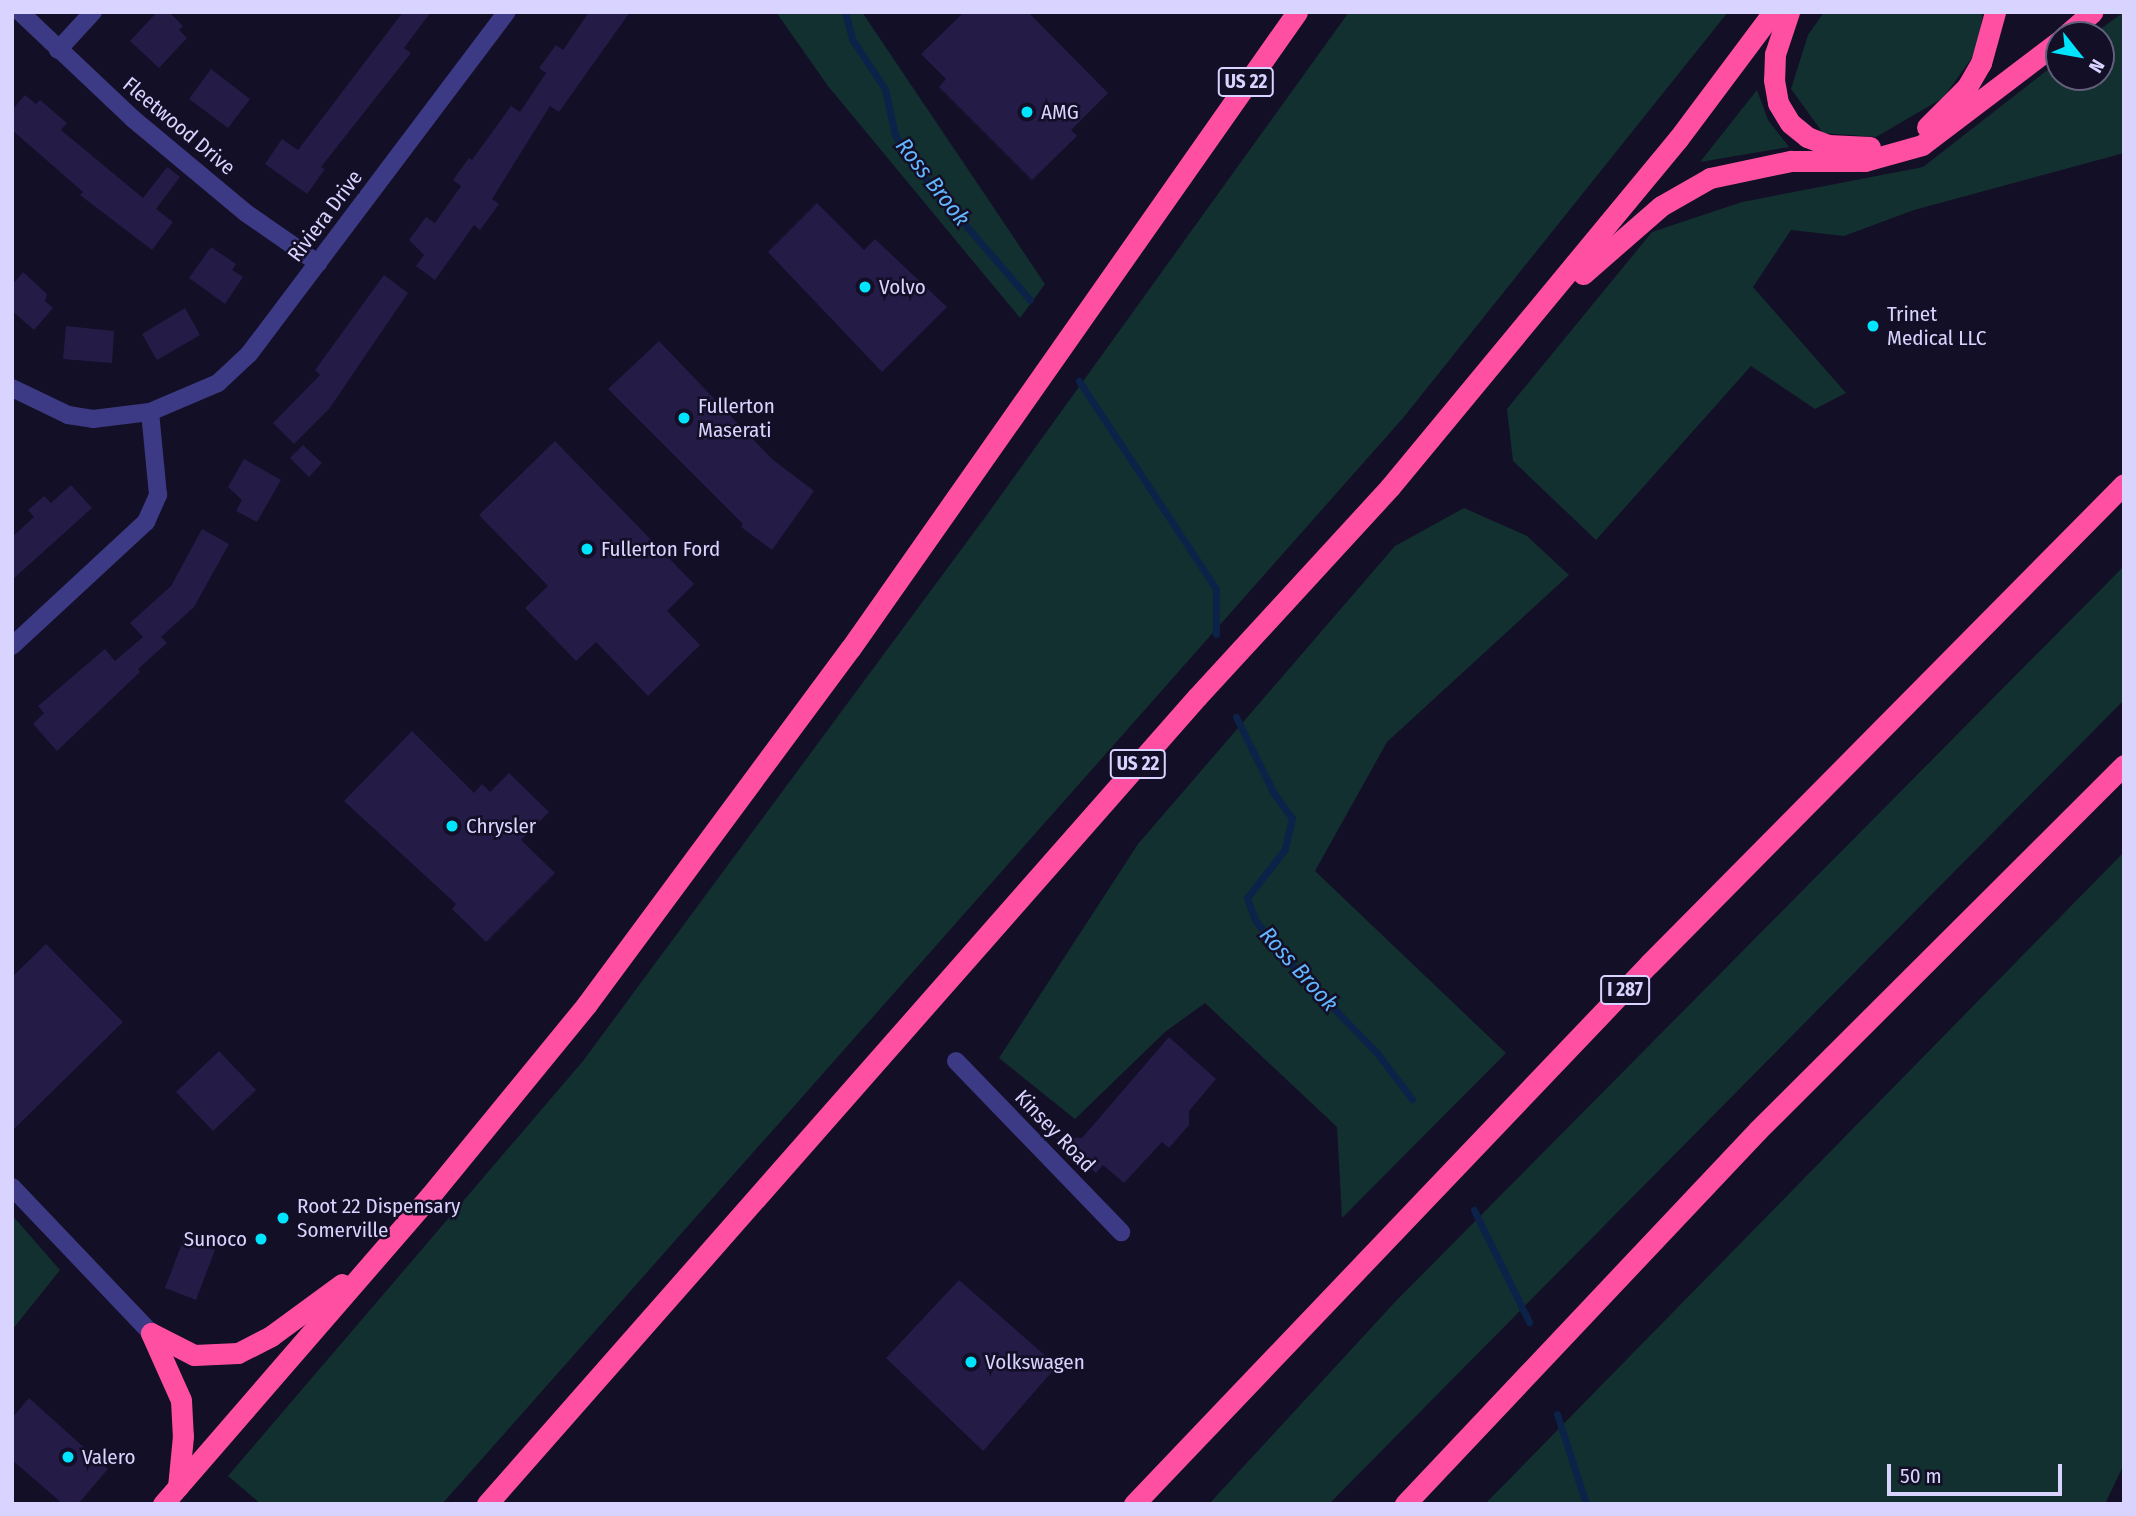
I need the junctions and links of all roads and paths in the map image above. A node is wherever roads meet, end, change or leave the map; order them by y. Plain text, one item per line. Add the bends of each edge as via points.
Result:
1 (20, 12) edge
2 (93, 12) edge
3 (507, 12) edge
4 (1297, 12) edge
5 (1773, 12) edge
6 (1789, 12) edge
7 (1996, 12) edge
8 (58, 50) junction
9 (2045, 52) edge
10 (318, 263) junction
11 (1514, 342) junction
12 (12, 388) edge
13 (149, 412) junction
14 (2124, 484) edge
15 (12, 646) edge
16 (2124, 765) edge
17 (956, 1061) dead end
18 (12, 1187) edge
19 (1121, 1232) dead end
20 (374, 1261) junction
21 (150, 1333) junction
22 (178, 1487) junction
23 (497, 1495) edge
24 (163, 1504) edge
25 (486, 1504) edge
26 (1135, 1504) edge
27 (1405, 1504) edge

1 - 8 street, Fleetwood Drive
2 - 8 street
3 - 10 street, Riviera Drive
4 - 20 highway, US 22 via 741,799 587,1004
5 - 11 highway, US 22
6 - 7 highway via 1776,54 1778,103 1790,123 1807,137 1851,148 1875,147 1903,138 1946,112 1982,63
8 - 10 street, Fleetwood Drive via 236,204
9 - 11 highway via 1922,145 1865,161 1764,165 1710,178 1688,189 1628,232
10 - 13 street, Riviera Drive via 249,354 218,383
11 - 23 highway, US 22
12 - 13 street, Riviera Drive via 80,417
13 - 15 street via 158,495 146,522
14 - 26 highway, I 287 via 1649,964
16 - 27 highway via 1758,1130
17 - 19 street, Kinsey Road
18 - 21 street
20 - 21 highway via 271,1336 238,1353 194,1355
20 - 22 highway, US 22
21 - 22 highway via 181,1400
22 - 24 highway, US 22
23 - 25 highway, US 22

